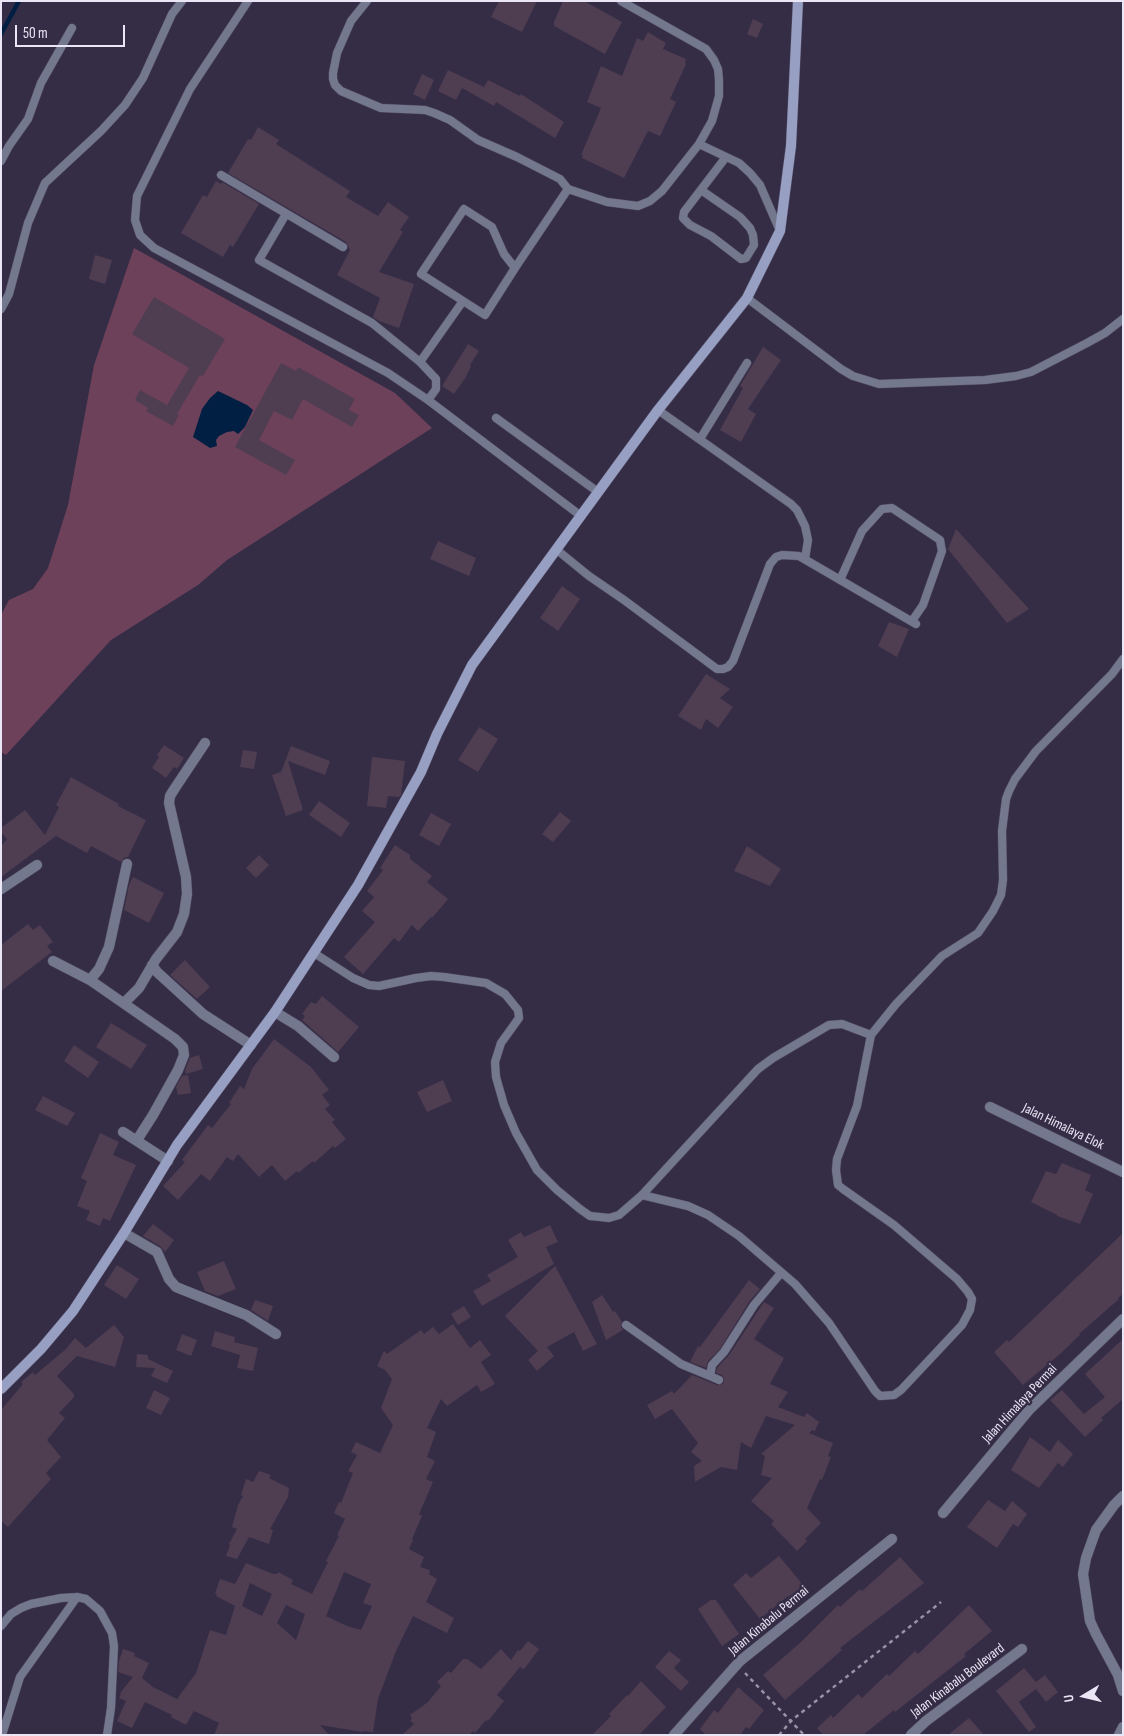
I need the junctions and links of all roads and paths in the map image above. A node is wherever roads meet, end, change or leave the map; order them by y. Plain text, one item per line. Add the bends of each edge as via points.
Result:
1 (182, 1) edge
2 (248, 1) edge
3 (367, 1) edge
4 (621, 1) edge
5 (798, 1) edge
6 (72, 28) dead end
7 (699, 144) junction
8 (726, 157) junction
9 (1, 161) edge
10 (221, 175) dead end
11 (568, 189) junction
12 (701, 190) junction
13 (286, 214) junction
14 (780, 231) junction
15 (343, 248) dead end
16 (516, 268) junction
17 (747, 298) junction
18 (463, 301) junction
19 (1, 309) edge
20 (1123, 319) edge
21 (420, 362) junction
22 (747, 362) dead end
23 (428, 400) junction
24 (658, 410) junction
25 (496, 418) dead end
26 (700, 439) junction
27 (598, 492) junction
28 (582, 516) junction
29 (557, 550) junction
30 (805, 560) junction
31 (840, 580) junction
32 (1123, 659) edge
33 (205, 743) dead end
34 (127, 864) dead end
35 (37, 865) dead end
36 (1, 889) edge
37 (314, 953) junction
38 (53, 961) dead end
39 (152, 966) junction
40 (90, 980) junction
41 (124, 1003) junction
42 (275, 1012) junction
43 (871, 1036) junction
44 (251, 1045) junction
45 (334, 1057) dead end
46 (990, 1107) dead end
47 (123, 1132) dead end
48 (137, 1140) junction
49 (168, 1161) junction
50 (1123, 1172) edge
51 (642, 1195) junction
52 (124, 1233) junction
53 (781, 1273) junction
54 (1123, 1319) edge
55 (626, 1325) dead end
56 (276, 1334) dead end
57 (710, 1376) junction
58 (719, 1380) dead end
59 (1, 1389) edge
60 (1123, 1496) edge
61 (943, 1513) dead end
62 (892, 1539) dead end
63 (76, 1597) junction
64 (941, 1602) dead end
65 (1, 1626) edge
66 (1022, 1649) dead end
67 (736, 1665) junction
68 (1123, 1691) edge
69 (792, 1720) junction
70 (1123, 1727) edge
71 (2, 1735) edge
72 (107, 1735) edge
73 (674, 1735) edge
74 (779, 1735) edge
75 (804, 1735) edge
76 (910, 1735) edge
77 (1120, 1735) edge

1 - 19 lane via 172,14 143,78 125,105 46,184 28,223 9,294
2 - 23 lane via 190,89 137,196 135,220 140,235 154,248 388,373
3 - 11 lane via 351,21 337,53 333,79 340,91 381,108 425,110 442,116 478,140 560,179
4 - 7 lane via 700,45 711,55 718,69 719,96 712,120
5 - 14 street via 791,146
6 - 9 lane via 42,83 28,119
7 - 8 lane
7 - 11 lane via 662,191 644,204 618,204
8 - 12 lane
8 - 14 lane via 739,163 760,184
10 - 13 lane
11 - 16 lane
12 - 12 lane via 684,212 684,221 741,259 746,258 754,244 750,228 740,217
13 - 15 lane
13 - 21 lane via 259,260 372,323
14 - 17 street
16 - 18 lane via 484,315
16 - 18 lane via 504,254 492,227 464,209 421,274
17 - 20 lane via 841,369 879,384 945,383 1016,376 1031,372 1087,343
17 - 24 street
18 - 21 lane
21 - 23 lane via 436,378 436,389
22 - 26 lane
23 - 28 lane
24 - 26 lane
24 - 27 street
25 - 27 lane
26 - 30 lane via 796,510 808,540
27 - 28 street
28 - 29 street
29 - 30 lane via 713,666 723,670 733,660 772,560 786,554
29 - 37 street via 472,664 394,822
30 - 31 lane
31 - 31 lane via 914,622 942,551 940,540 892,508 882,509 862,532
32 - 43 lane via 1036,751 1009,791 1002,831 1001,895 986,923 972,938 942,956 896,1004
33 - 39 street via 170,796 186,878 186,905 177,932
34 - 40 street via 109,947
35 - 36 street
37 - 42 street
37 - 51 lane via 369,985 444,977 486,983 505,994 518,1010 519,1018 501,1043 495,1062 496,1077 516,1133 537,1170 590,1216 609,1218 619,1215
38 - 40 street
39 - 41 street via 139,988
39 - 44 street via 196,1008
40 - 41 street
41 - 48 street via 175,1038 185,1051 178,1070
42 - 44 street
42 - 45 street via 298,1026
43 - 51 lane via 842,1024 830,1025 773,1058 758,1069
43 - 53 lane via 857,1106 837,1159 838,1184 894,1224 957,1279 972,1299 970,1310 962,1325 901,1390 894,1395 880,1396 829,1323
44 - 49 street
46 - 50 street, Jalan Himalaya Elok
47 - 48 street
48 - 49 street
49 - 52 street
51 - 53 lane via 688,1206 708,1215 739,1236
52 - 56 street via 156,1252 176,1287 246,1315
52 - 59 street via 62,1325
53 - 57 lane via 712,1365
54 - 61 street, Jalan Himalaya Permai via 1029,1410
55 - 57 lane via 681,1364
57 - 58 lane
60 - 68 street via 1096,1530 1083,1574 1090,1620
62 - 67 street, Jalan Kinabalu Permai
63 - 65 lane via 31,1604 11,1614
63 - 71 lane via 20,1677
63 - 72 lane via 94,1604 112,1633 111,1708
64 - 69 path
66 - 76 street, Jalan Kinabalu Boulevard
67 - 69 path
67 - 73 street, Jalan Kinabalu Permai
69 - 74 path
69 - 75 path
70 - 77 street

